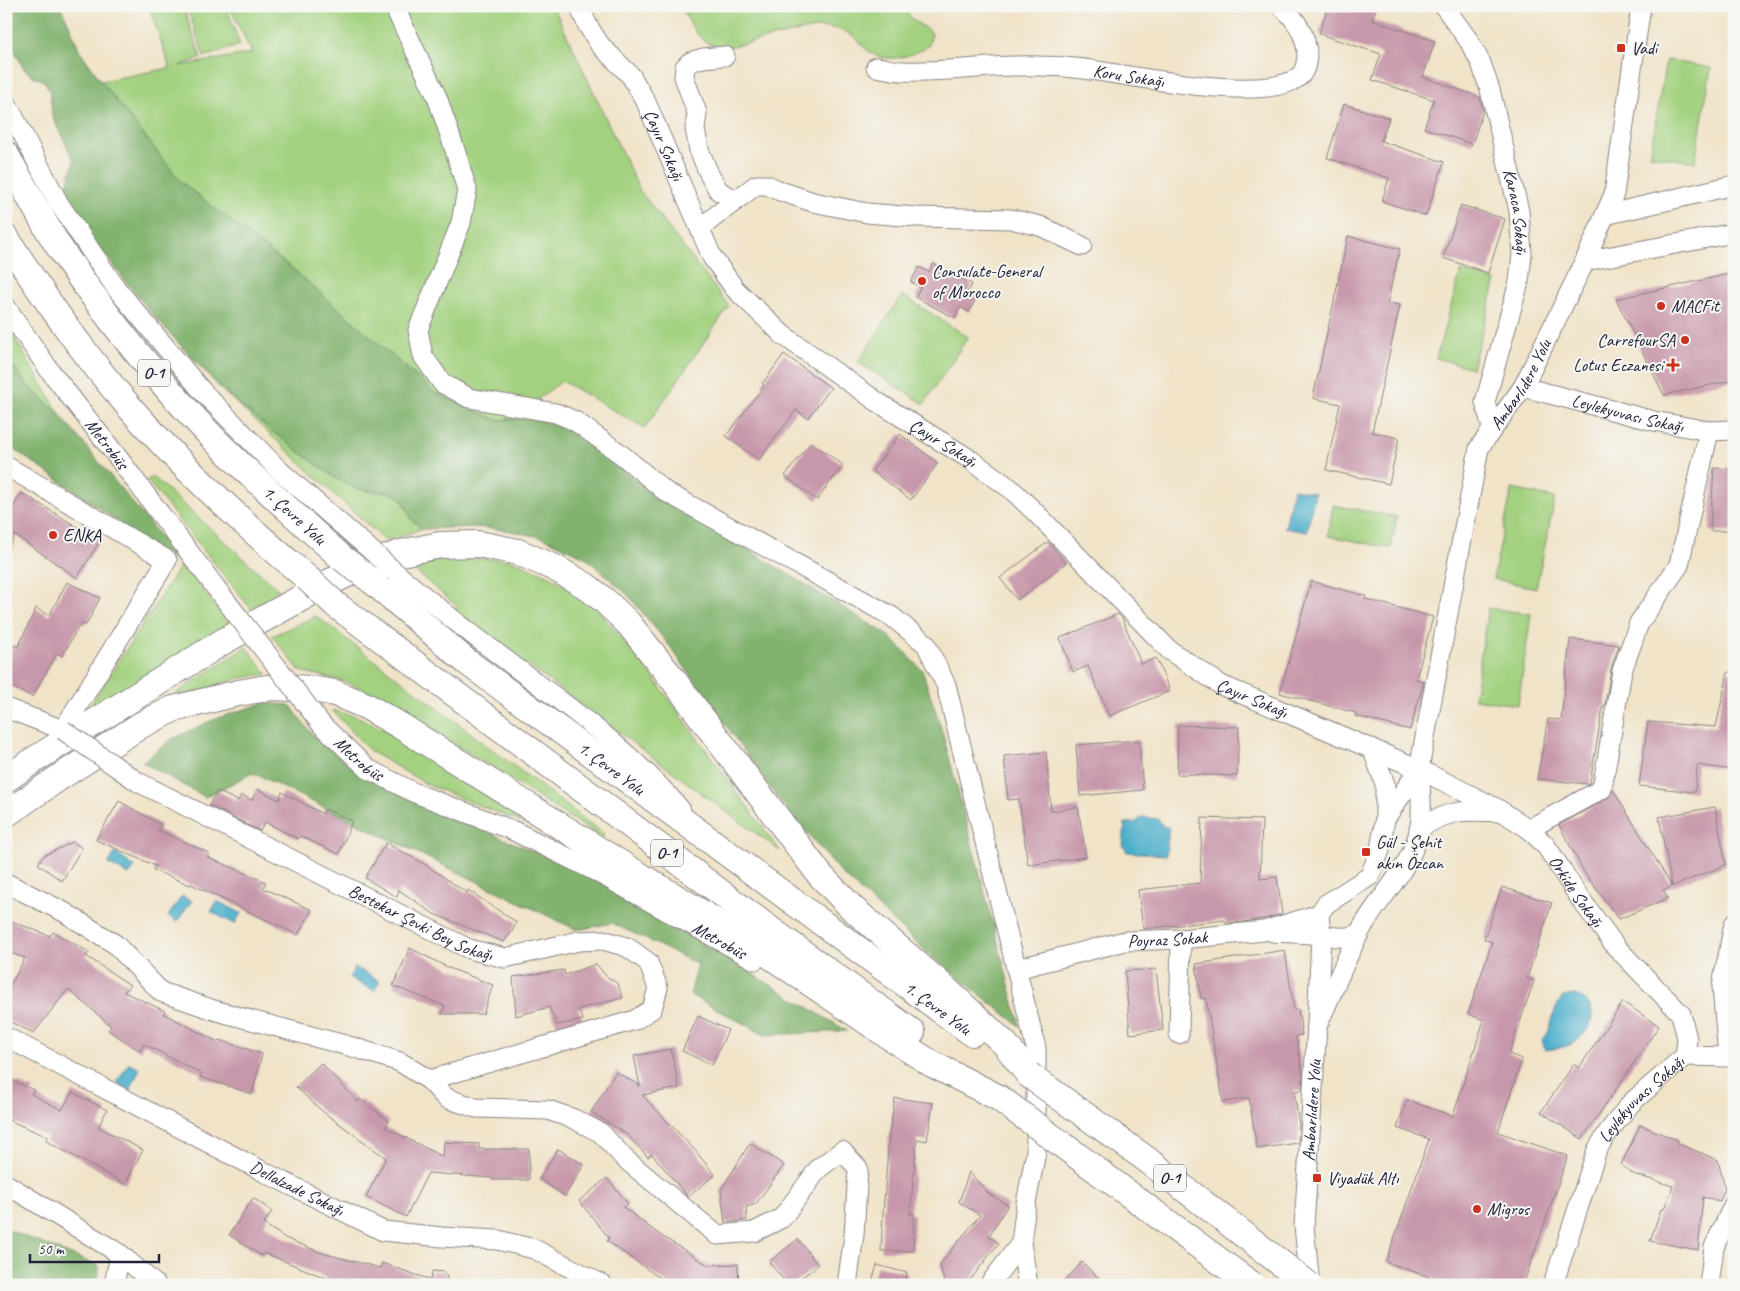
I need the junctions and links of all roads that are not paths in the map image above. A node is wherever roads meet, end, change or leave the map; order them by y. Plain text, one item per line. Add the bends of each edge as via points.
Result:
1 (394, 6) edge
2 (579, 6) edge
3 (1282, 6) edge
4 (1444, 6) edge
5 (1641, 6) edge
6 (725, 56) dead end
7 (876, 67) dead end
8 (6, 102) edge
9 (6, 155) edge
10 (1734, 184) edge
11 (733, 203) junction
12 (1605, 215) junction
13 (700, 228) junction
14 (1734, 233) edge
15 (6, 238) edge
16 (1082, 246) dead end
17 (1584, 261) junction
18 (6, 307) edge
19 (1523, 387) junction
20 (1492, 428) junction
21 (1734, 430) edge
22 (1709, 431) junction
23 (6, 466) edge
24 (386, 579) junction
25 (6, 708) edge
26 (63, 730) junction
27 (1372, 748) junction
28 (1419, 769) junction
29 (6, 779) edge
30 (1504, 813) junction
31 (6, 814) edge
32 (1385, 819) junction
33 (1419, 828) junction
34 (1529, 828) junction
35 (11, 886) edge
36 (1319, 914) junction
37 (1734, 924) edge
38 (1264, 931) junction
39 (1358, 934) junction
40 (1321, 935) junction
41 (1181, 939) junction
42 (1016, 969) junction
43 (868, 1022) junction
44 (1317, 1026) junction
45 (1179, 1034) dead end
46 (6, 1037) edge
47 (1685, 1056) junction
48 (1731, 1064) edge
49 (1029, 1075) junction
50 (429, 1080) junction
51 (999, 1098) junction
52 (6, 1184) edge
53 (1734, 1204) edge
54 (1021, 1243) junction
55 (120, 1254) junction
56 (114, 1285) edge
57 (156, 1285) edge
58 (603, 1285) edge
59 (847, 1285) edge
60 (989, 1285) edge
61 (1028, 1285) edge
62 (1252, 1285) edge
63 (1310, 1285) edge
64 (1553, 1285) edge
65 (1709, 1285) edge

1 - 42 street via 437,97 467,190 461,223 418,330 423,356 442,383 469,398 556,413 575,421 666,492 891,616 926,644 946,685
2 - 13 street, Çayır Sokağı via 600,45 631,76 646,102
3 - 7 street, Koru Sokağı via 1303,34 1307,50 1304,72 1285,84 1259,89 1178,83 1037,65 901,71
4 - 20 street, Karaca Sokağı via 1481,63 1519,211 1522,254 1519,282 1485,402
5 - 12 street, Ambarlıdere Yolu via 1614,194
6 - 11 street via 690,62 685,67 684,77 697,113 695,129 699,150 719,192
8 - 24 street, bridge via 58,202 116,288 202,391 280,471 365,545
9 - 24 highway, 1. Çevre Yolu / O-1, bridge via 59,247 155,374 218,442 342,558
10 - 12 street
11 - 13 street
11 - 16 street via 756,185 767,185 813,202 867,214 1010,219 1040,226
12 - 17 street, Ambarlıdere Yolu
13 - 27 street, Çayır Sokağı via 712,256 735,289 783,335 1010,489 1169,650 1221,685
14 - 17 street
15 - 51 highway, 1. Çevre Yolu / O-1, bridge via 85,353 132,410 243,523 336,605
17 - 19 street, Ambarlıdere Yolu
18 - 43 street, Metrobüs, bridge via 50,371 322,725 368,769 415,794 514,831 593,870
19 - 20 street, Ambarlıdere Yolu
19 - 22 street, Leylekyuvası Sokağı via 1654,421
20 - 28 street, Ambarlıdere Yolu via 1478,448
21 - 22 street, Leylekyuvası Sokağı
22 - 34 street via 1679,565 1639,623 1622,671 1602,790
23 - 26 street via 166,560
24 - 49 highway, 1. Çevre Yolu / O-1 via 467,662
25 - 26 street
26 - 50 street, Bestekar Şevki Bey Sokağı, bridge via 138,782 469,949 505,958 603,940 626,947 648,962 658,988 652,1009 634,1020
27 - 28 street, Çayır Sokağı
27 - 32 street via 1385,784
28 - 30 street, Orkide Sokağı
28 - 32 street, Ambarlıdere Yolu
28 - 33 street, Ambarlıdere Yolu
29 - 49 highway via 224,642 330,582 370,564 400,553 440,545 478,544 518,552 586,586 628,623 820,875 852,908 1005,1044
30 - 33 street via 1455,812 1435,818
30 - 34 street, Orkide Sokağı
31 - 43 highway via 173,708 273,687 335,693 366,706 500,787 753,944
32 - 36 street, Ambarlıdere Yolu via 1380,850 1370,876 1326,904
33 - 39 street, Ambarlıdere Yolu via 1404,867
34 - 47 street, Orkide Sokağı via 1546,846 1616,947 1681,1014 1687,1039
35 - 50 street via 64,912 115,944 161,992 400,1062
36 - 38 street, Poyraz Sokak
36 - 40 street, Ambarlıdere Yolu
37 - 48 street, Leylekyuvası Sokağı via 1722,986
38 - 40 street
38 - 41 street, Poyraz Sokak
39 - 40 street via 1340,938
39 - 44 street, Ambarlıdere Yolu
40 - 44 street, Ambarlıdere Yolu
41 - 42 street, Poyraz Sokak via 1125,941
41 - 45 street
42 - 54 street via 1036,1048 1036,1152
43 - 51 highway via 932,1064
44 - 63 street, Ambarlıdere Yolu via 1304,1226
46 - 58 street, Dellalzade Sokağı via 383,1231 498,1240 534,1250
47 - 48 street, Leylekyuvası Sokağı
47 - 64 street, Leylekyuvası Sokağı via 1631,1103 1597,1150
49 - 63 highway, 1. Çevre Yolu / O-1, bridge via 1146,1159
50 - 59 street via 446,1098 476,1108 548,1110 601,1133 625,1158 717,1235 754,1232 782,1218 819,1168 842,1151 858,1168
51 - 62 highway, 1. Çevre Yolu / O-1, bridge
52 - 55 street
53 - 65 street via 1714,1247
54 - 60 street
54 - 61 street
55 - 56 street
55 - 57 street

